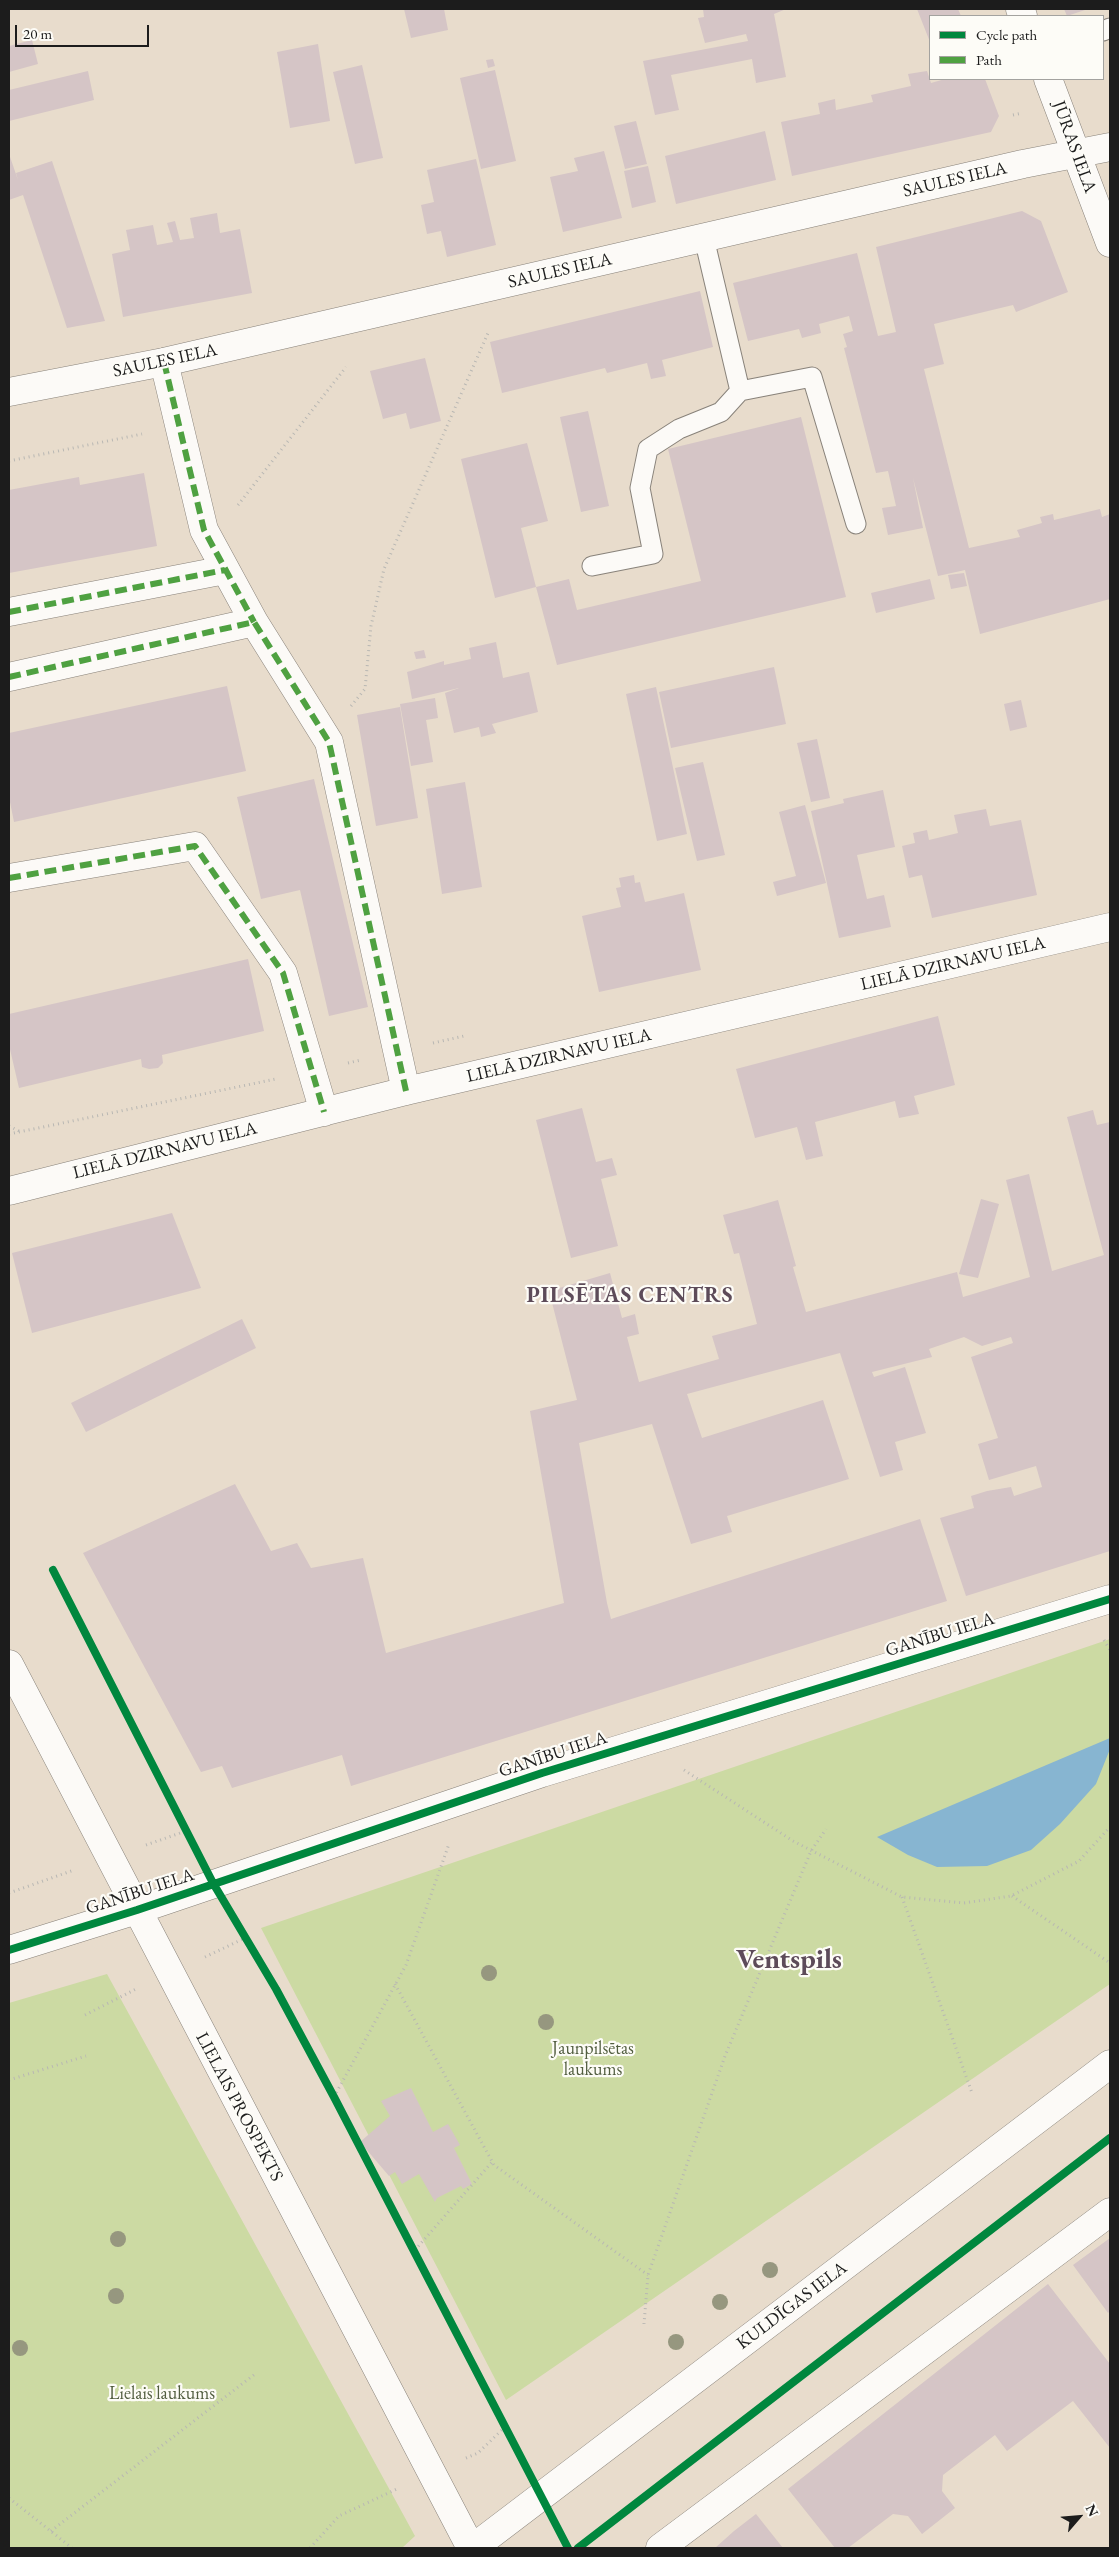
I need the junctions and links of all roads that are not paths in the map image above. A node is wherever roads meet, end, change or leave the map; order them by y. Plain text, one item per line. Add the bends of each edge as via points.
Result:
1 (1048, 80) edge
2 (1110, 146) edge
3 (1076, 154) junction
4 (704, 238) junction
5 (1110, 243) edge
6 (164, 362) junction
7 (740, 391) junction
8 (9, 392) edge
9 (856, 524) dead end
10 (592, 566) dead end
11 (225, 570) junction
12 (9, 612) edge
13 (254, 622) junction
14 (9, 677) edge
15 (9, 878) edge
16 (1110, 927) edge
17 (406, 1091) junction
18 (324, 1112) junction
19 (9, 1191) edge
20 (1110, 1599) edge
21 (9, 1664) edge
22 (137, 1910) junction
23 (9, 1950) edge
24 (1110, 2064) edge
25 (1110, 2212) edge
26 (472, 2548) edge
27 (660, 2548) edge

1 - 3 street, JŪRAS IELA
2 - 3 street, SAULES IELA
3 - 4 street, SAULES IELA
3 - 5 street, JŪRAS IELA
4 - 6 street, SAULES IELA
4 - 7 lane
6 - 8 street, SAULES IELA
6 - 11 street via 204,530
7 - 9 lane via 812,377
7 - 10 lane via 721,412 679,429 648,449 640,488 653,554
11 - 12 street
11 - 13 street
13 - 14 street
13 - 17 street via 327,738
15 - 18 street via 195,846 283,973
16 - 17 street, LIELĀ DZIRNAVU IELA
17 - 18 street, LIELĀ DZIRNAVU IELA
18 - 19 street, LIELĀ DZIRNAVU IELA
20 - 22 street, GANĪBU IELA via 542,1773
21 - 22 street, LIELAIS PROSPEKTS
22 - 23 street, GANĪBU IELA
22 - 26 street, LIELAIS PROSPEKTS
24 - 26 street, KULDĪGAS IELA
25 - 27 street

